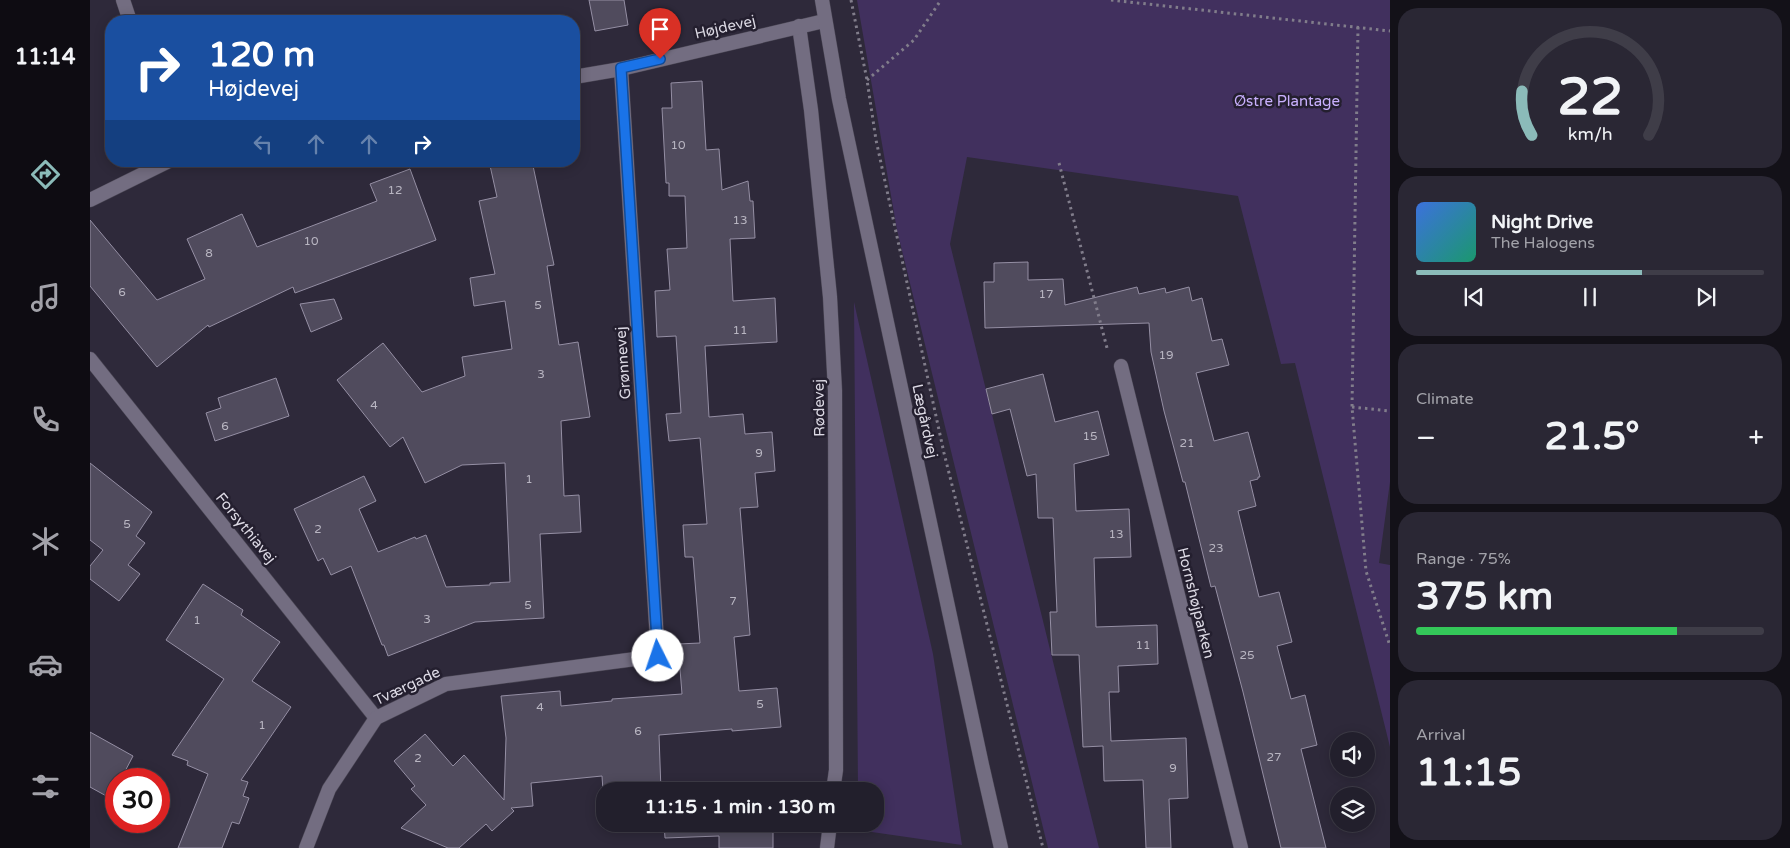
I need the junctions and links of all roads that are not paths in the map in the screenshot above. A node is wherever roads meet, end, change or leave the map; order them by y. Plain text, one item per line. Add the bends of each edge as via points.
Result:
1 (123, 0) edge
2 (822, 0) edge
3 (128, 15) edge
4 (824, 21) junction
5 (799, 26) junction
6 (621, 68) junction
7 (580, 76) edge
8 (157, 167) edge
9 (90, 200) edge
10 (90, 359) edge
11 (1121, 366) road end
12 (658, 656) joint
13 (376, 718) junction
14 (834, 782) edge
15 (829, 832) edge
16 (306, 848) edge
17 (827, 848) edge
18 (1002, 848) edge
19 (1241, 848) edge

1 - 3 street
2 - 4 street, Lægårdvej
4 - 5 street, Højdevej
4 - 18 street, Lægårdvej
5 - 6 street, Højdevej
5 - 14 street, Rødevej via 830,297 836,392
6 - 7 street, Højdevej
6 - 12 street, Grønnevej
8 - 9 street
10 - 13 street, Forsythiavej
11 - 19 street, Hornshøjparken
12 - 13 street, Tværgade via 446,684
13 - 16 street, Tværgade via 329,789
15 - 17 street

